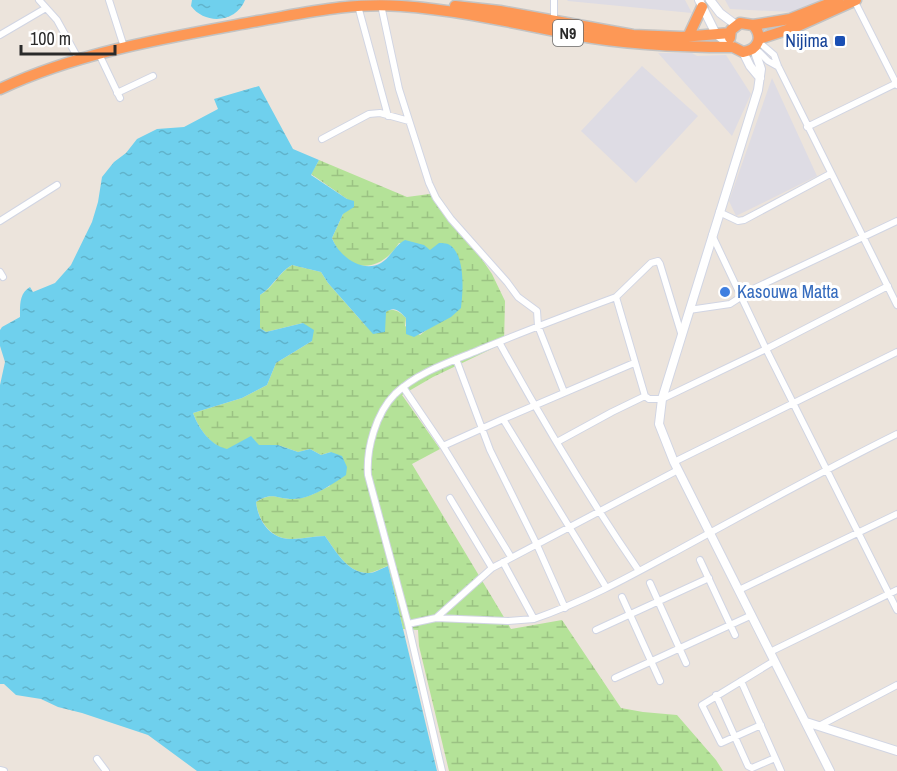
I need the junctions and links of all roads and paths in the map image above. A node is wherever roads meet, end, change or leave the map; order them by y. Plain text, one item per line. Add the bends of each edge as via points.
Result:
1 (39, 0) edge
2 (109, 0) edge
3 (554, 0) edge
4 (838, 0) edge
5 (855, 0) edge
6 (704, 2) edge
7 (421, 4) edge
8 (381, 5) junction
9 (358, 6) junction
10 (46, 8) junction
11 (753, 25) junction
12 (553, 26) junction
13 (733, 29) junction
14 (716, 34) junction
15 (0, 35) edge
16 (688, 37) junction
17 (750, 46) junction
18 (124, 47) junction
19 (99, 54) junction
20 (79, 60) junction
21 (153, 76) dead end
22 (897, 84) edge
23 (1, 87) edge
24 (388, 116) junction
25 (409, 121) junction
26 (807, 127) junction
27 (322, 139) dead end
28 (830, 174) junction
29 (57, 185) dead end
30 (719, 212) junction
31 (1, 218) edge
32 (897, 221) edge
33 (712, 236) junction
34 (864, 237) junction
35 (888, 286) junction
36 (616, 297) junction
37 (741, 297) junction
38 (897, 305) edge
39 (689, 310) junction
40 (538, 326) junction
41 (681, 333) junction
42 (499, 342) junction
43 (766, 349) junction
44 (897, 352) edge
45 (456, 359) junction
46 (634, 363) junction
47 (403, 387) junction
48 (564, 392) junction
49 (645, 396) junction
50 (662, 399) junction
51 (795, 403) junction
52 (534, 406) junction
53 (502, 420) junction
54 (483, 428) junction
55 (897, 434) edge
56 (557, 442) junction
57 (443, 446) junction
58 (676, 466) junction
59 (827, 469) junction
60 (450, 498) dead end
61 (598, 511) junction
62 (897, 514) edge
63 (569, 527) junction
64 (710, 533) junction
65 (859, 533) junction
66 (537, 544) junction
67 (511, 557) junction
68 (700, 560) dead end
69 (503, 562) junction
70 (492, 568) junction
71 (639, 571) junction
72 (709, 578) junction
73 (650, 583) dead end
74 (606, 587) junction
75 (740, 590) junction
76 (897, 590) edge
77 (889, 594) junction
78 (622, 597) dead end
79 (658, 601) junction
80 (565, 608) junction
81 (897, 610) edge
82 (630, 614) junction
83 (752, 615) junction
84 (436, 618) junction
85 (534, 619) junction
86 (408, 624) junction
87 (731, 624) junction
88 (596, 630) dead end
89 (735, 635) dead end
90 (679, 648) junction
91 (772, 657) junction
92 (651, 661) junction
93 (686, 663) dead end
94 (615, 678) dead end
95 (660, 681) dead end
96 (741, 681) junction
97 (897, 685) edge
98 (716, 695) junction
99 (806, 722) junction
100 (761, 725) junction
101 (818, 726) junction
102 (735, 737) junction
103 (897, 751) edge
104 (775, 758) junction
105 (97, 759) dead end
106 (0, 770) edge
107 (4, 771) edge
108 (106, 771) edge
109 (442, 771) edge
110 (781, 771) edge
111 (830, 771) edge

1 - 10 street
2 - 18 street
3 - 12 street
4 - 11 highway, N9 via 804,15
5 - 17 highway, N9
5 - 22 street
6 - 13 street
6 - 14 street
6 - 16 highway
7 - 8 highway, N9
7 - 12 highway, N9
8 - 9 highway, N9
8 - 25 street
9 - 18 highway, N9
9 - 24 street
10 - 15 street
10 - 20 street
11 - 13 highway, N9 via 745,22
11 - 17 highway via 758,31
12 - 16 highway, N9
12 - 17 highway, N9 via 576,35 653,46
13 - 14 highway, N9
13 - 17 highway via 730,41
14 - 16 highway, N9
14 - 17 street
17 - 26 street via 778,66
17 - 30 street via 750,66 760,78 758,90
18 - 19 highway, N9
19 - 20 highway, N9
19 - 21 street via 119,95
20 - 23 highway, N9
22 - 26 street
24 - 25 street
24 - 27 street via 369,114
25 - 40 street via 429,183 442,207 518,297 537,312
26 - 28 street
28 - 30 street via 744,220
28 - 34 street
29 - 31 street
30 - 33 street
32 - 34 street
33 - 37 street
33 - 39 street
34 - 35 street
34 - 37 street
35 - 38 street
35 - 43 street
36 - 40 street
36 - 41 street via 657,261
36 - 46 street
37 - 39 street via 722,306
37 - 43 street
39 - 41 street
40 - 42 street
40 - 48 street
41 - 50 street
42 - 45 street
42 - 52 street
43 - 50 street
43 - 51 street
44 - 51 street
45 - 47 street
45 - 54 street
46 - 48 street
46 - 49 street
47 - 57 street
47 - 86 street via 382,414 367,463
48 - 52 street
49 - 50 street
49 - 56 street
50 - 58 street via 659,424
51 - 58 street
51 - 59 street
52 - 53 street
52 - 56 street
53 - 54 street
53 - 63 street
54 - 57 street
54 - 66 street via 494,459
55 - 59 street
56 - 61 street
57 - 67 street
58 - 61 street
58 - 64 street
59 - 64 street
59 - 65 street
60 - 70 street
61 - 63 street
61 - 71 street
62 - 65 street
63 - 66 street
63 - 74 street
64 - 71 street
64 - 75 street
65 - 75 street
65 - 77 street
66 - 67 street
66 - 80 street
67 - 69 street
68 - 72 street
69 - 70 street
69 - 85 street
70 - 84 street
71 - 74 street
72 - 79 street
72 - 87 street
73 - 79 street
74 - 80 street
75 - 83 street
76 - 77 street
77 - 81 street
77 - 91 street
78 - 82 street
79 - 82 street
79 - 90 street
80 - 85 street
82 - 88 street
82 - 92 street
83 - 87 street
83 - 91 street
84 - 85 street
84 - 86 street
86 - 109 street
87 - 89 street
87 - 90 street
90 - 92 street
90 - 93 street
91 - 96 street
91 - 99 street
92 - 94 street
92 - 95 street
96 - 98 street
96 - 100 street
97 - 101 street
98 - 102 street
98 - 102 street via 702,707 719,742
99 - 101 street
99 - 111 street
100 - 102 street
100 - 104 street
101 - 103 street
102 - 104 street via 750,767
104 - 110 street
105 - 108 street
106 - 107 street

